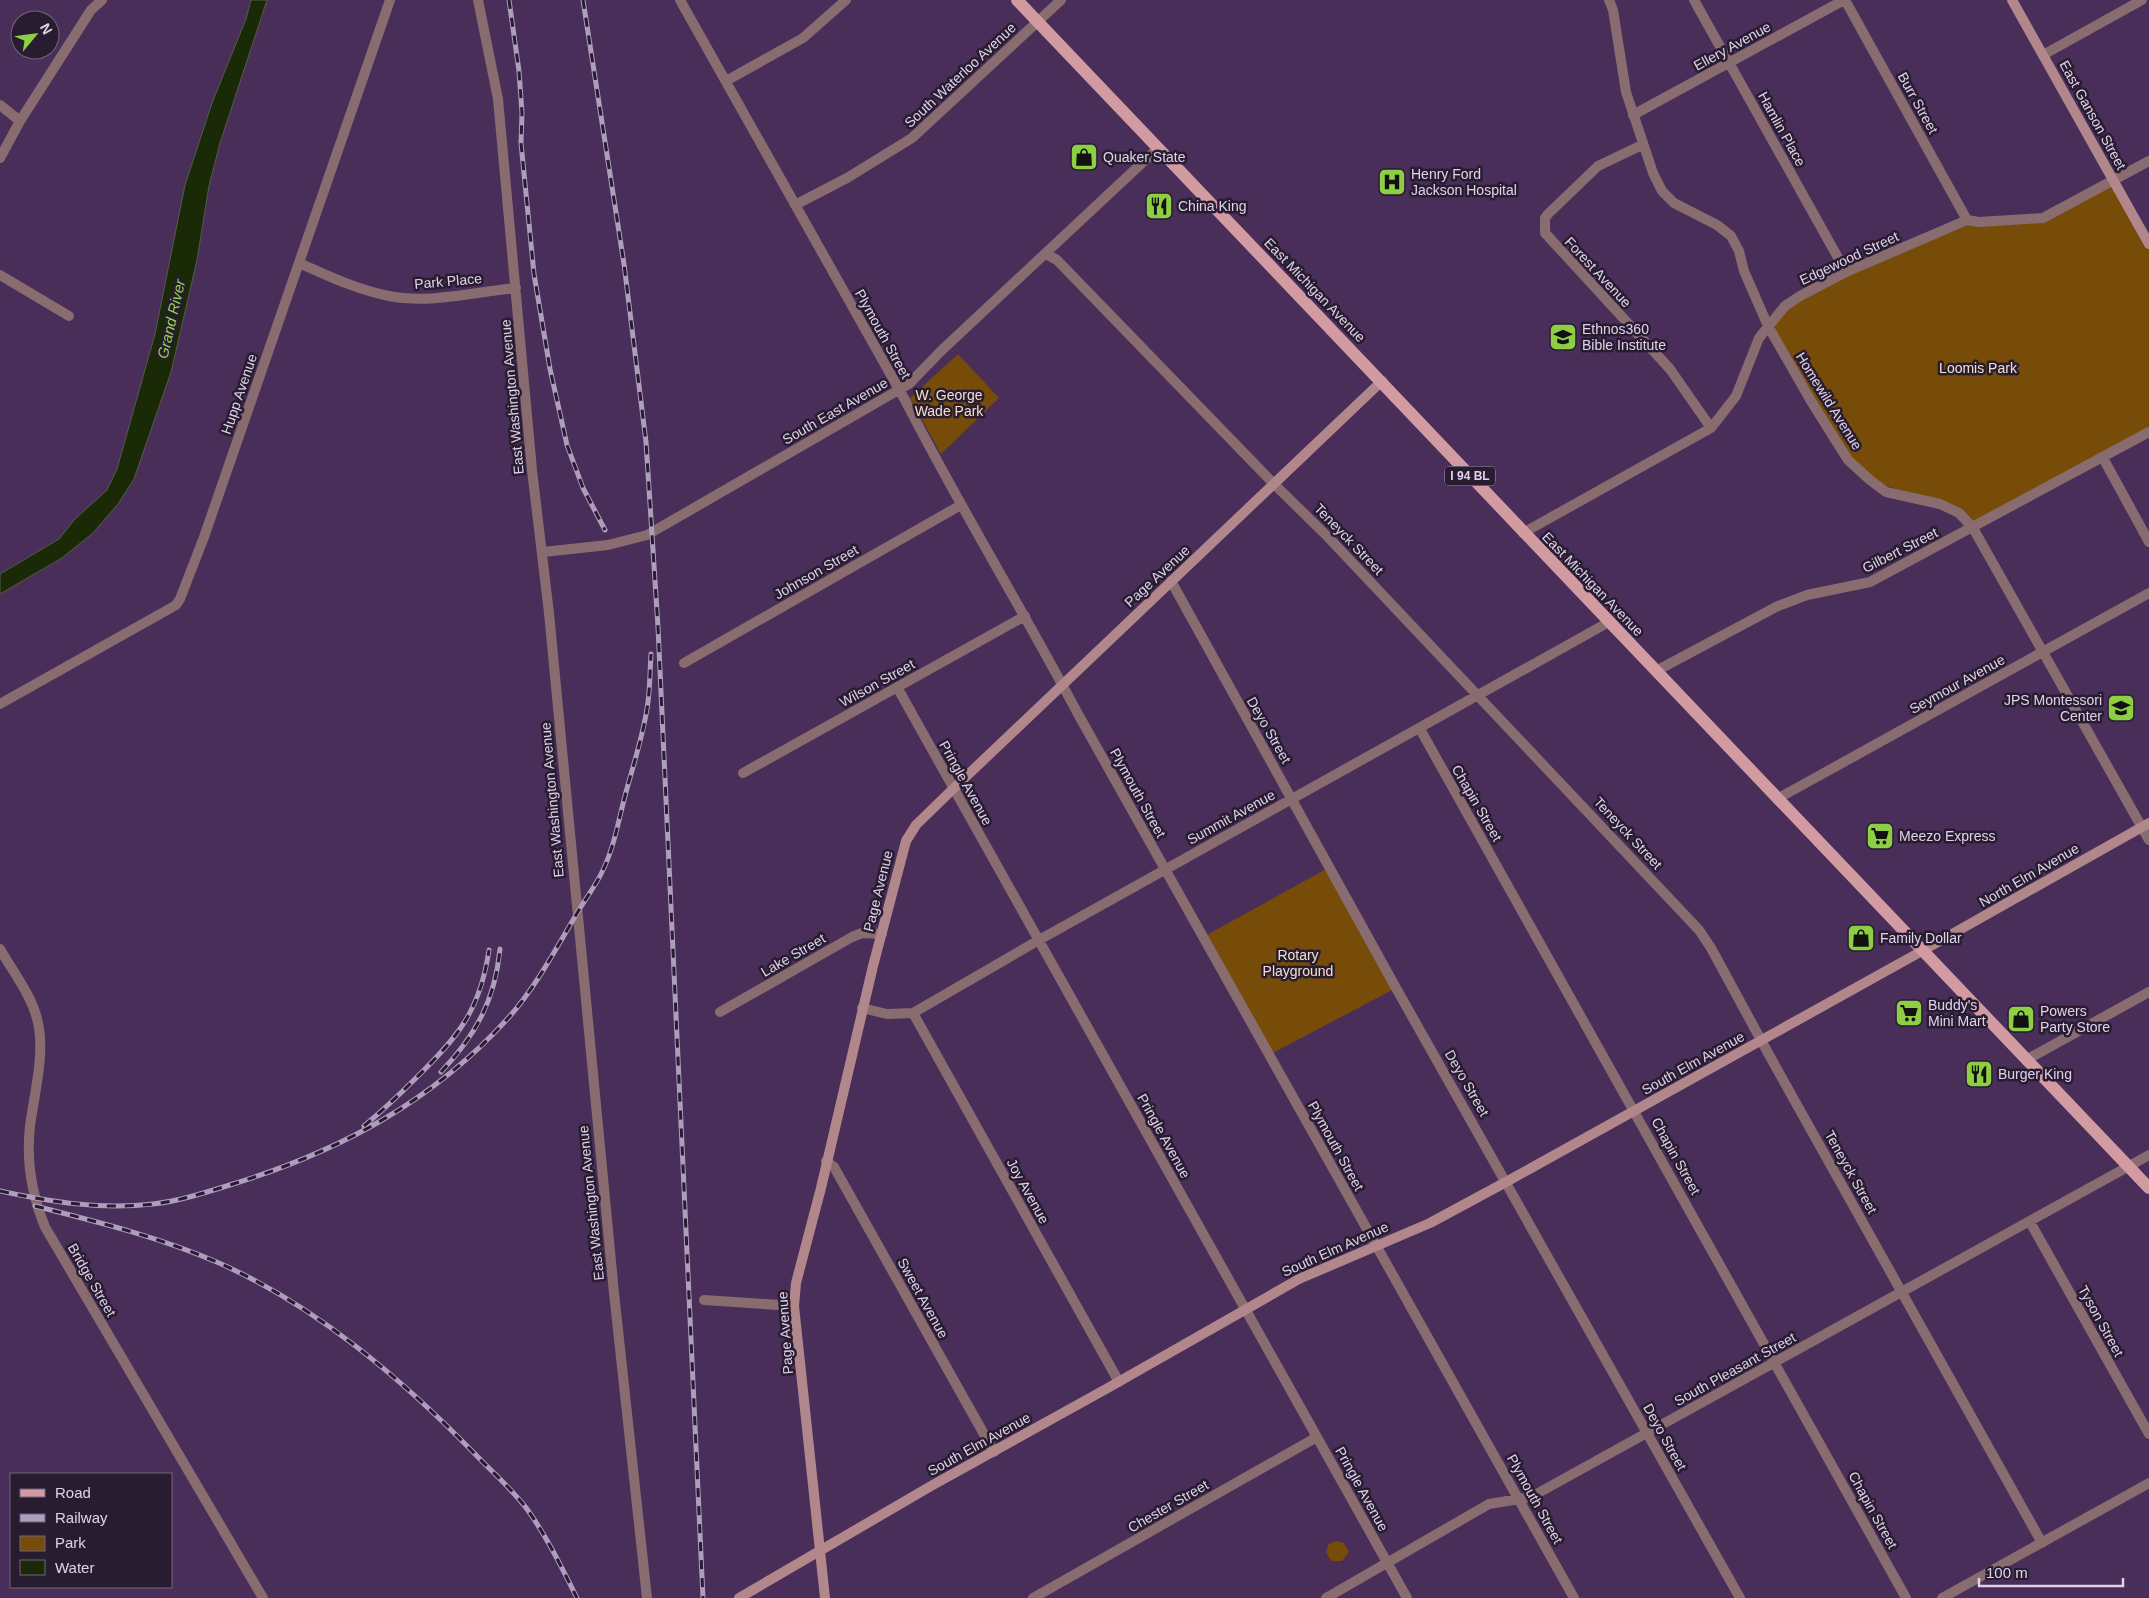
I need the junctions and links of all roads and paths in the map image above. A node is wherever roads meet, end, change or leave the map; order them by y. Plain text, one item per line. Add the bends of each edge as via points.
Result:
1 (102, 0) edge
2 (390, 0) edge
3 (478, 0) edge
4 (680, 0) edge
5 (846, 0) edge
6 (1017, 0) edge
7 (1060, 0) edge
8 (1609, 0) edge
9 (1694, 0) edge
10 (1844, 0) edge
11 (2012, 0) edge
12 (2142, 0) edge
13 (1038, 22) junction
14 (2043, 55) junction
15 (1729, 64) junction
16 (726, 82) junction
17 (0, 105) edge
18 (1633, 115) junction
19 (20, 121) junction
20 (1642, 145) junction
21 (1158, 148) junction
22 (0, 158) edge
23 (2149, 161) edge
24 (2114, 181) junction
25 (795, 206) junction
26 (1967, 220) junction
27 (2149, 244) edge
28 (1046, 254) junction
29 (299, 263) junction
30 (1846, 272) junction
31 (0, 275) edge
32 (516, 288) junction
33 (69, 316) dead end
34 (1768, 326) junction
35 (1382, 381) junction
36 (899, 389) junction
37 (1711, 428) junction
38 (2149, 432) edge
39 (2104, 458) junction
40 (1274, 484) junction
41 (961, 505) junction
42 (1973, 528) junction
43 (1523, 533) junction
44 (2149, 542) edge
45 (543, 552) junction
46 (1171, 581) junction
47 (2149, 593) edge
48 (1025, 616) junction
49 (1609, 622) junction
50 (2043, 652) junction
51 (684, 663) dead end
52 (1656, 671) junction
53 (1063, 686) junction
54 (897, 687) junction
55 (1478, 696) junction
56 (0, 704) edge
57 (1420, 729) junction
58 (743, 773) dead end
59 (954, 788) junction
60 (1778, 798) junction
61 (1292, 799) junction
62 (2145, 825) edge
63 (2149, 840) edge
64 (1166, 870) junction
65 (882, 934) junction
66 (1039, 940) junction
67 (0, 949) edge
68 (1922, 951) junction
69 (2149, 992) edge
70 (862, 1008) junction
71 (720, 1012) dead end
72 (913, 1013) junction
73 (1761, 1041) junction
74 (2026, 1060) junction
75 (1635, 1110) junction
76 (2149, 1156) edge
77 (826, 1161) junction
78 (2128, 1167) junction
79 (1506, 1182) junction
80 (2149, 1188) edge
81 (2030, 1222) junction
82 (1377, 1245) junction
83 (1902, 1292) junction
84 (704, 1300) dead end
85 (794, 1306) junction
86 (1246, 1309) junction
87 (1774, 1363) junction
88 (1119, 1382) junction
89 (1647, 1433) junction
90 (2149, 1434) edge
91 (1317, 1437) junction
92 (994, 1452) junction
93 (2149, 1483) edge
94 (1518, 1499) junction
95 (2042, 1543) junction
96 (820, 1550) junction
97 (1388, 1563) junction
98 (263, 1598) edge
99 (647, 1598) edge
100 (739, 1598) edge
101 (825, 1598) edge
102 (1033, 1598) edge
103 (1326, 1598) edge
104 (1407, 1598) edge
105 (1574, 1598) edge
106 (1740, 1598) edge
107 (1906, 1598) edge
108 (1942, 1598) edge

1 - 19 street via 91,10
2 - 29 street, Hupp Avenue
3 - 32 street, East Washington Avenue via 498,99
4 - 16 street, Plymouth Street
5 - 16 street via 804,38
6 - 13 main road, East Michigan Avenue / I 94 BL
7 - 13 street, South Waterloo Avenue
8 - 18 street, Homewild Avenue
9 - 15 street, Hamlin Place
10 - 15 street, Ellery Avenue
10 - 26 street, Burr Street
11 - 14 street, East Ganson Street
12 - 14 street
13 - 21 main road, East Michigan Avenue / I 94 BL
13 - 25 street, South Waterloo Avenue via 912,138
14 - 24 street, East Ganson Street
15 - 18 street, Ellery Avenue
15 - 30 street, Hamlin Place
16 - 25 street, Plymouth Street
17 - 19 street
18 - 20 street, Homewild Avenue
19 - 22 street
20 - 34 street, Homewild Avenue via 1662,191 1674,203 1717,225 1730,236
20 - 37 street, Forest Avenue via 1598,166 1548,214 1545,233 1670,369
21 - 28 street, South East Avenue
21 - 35 main road, East Michigan Avenue / I 94 BL
23 - 24 street, Edgewood Street
24 - 26 street, Edgewood Street via 2042,218
24 - 27 street, East Ganson Street
25 - 36 street, Plymouth Street
26 - 30 street, Edgewood Street
28 - 36 street, South East Avenue via 909,384
28 - 40 street, Teneyck Street via 1057,260
29 - 32 street, Park Place via 366,290 390,296 421,299
29 - 56 street, Hupp Avenue via 204,537 176,605
30 - 34 street, Edgewood Street via 1785,306
31 - 33 street
32 - 45 street, East Washington Avenue via 532,470
34 - 37 street, Edgewood Street via 1759,338 1736,396
34 - 42 street, Homewild Avenue via 1848,460 1886,492 1940,504 1959,513
35 - 40 street, Page Avenue
35 - 43 main road, East Michigan Avenue / I 94 BL
36 - 41 street, Plymouth Street
36 - 45 street, South East Avenue via 646,535 608,545
37 - 43 street, Edgewood Street
38 - 39 street, Gilbert Street
39 - 42 street, Gilbert Street
39 - 44 street
40 - 46 street, Page Avenue
40 - 55 street, Teneyck Street
41 - 48 street, Plymouth Street
41 - 51 street, Johnson Street
42 - 50 street, Homewild Avenue
42 - 52 street, Gilbert Street via 1870,582 1807,595 1778,606
43 - 49 main road, East Michigan Avenue / I 94 BL
45 - 99 street, East Washington Avenue via 614,1293
46 - 53 street, Page Avenue
46 - 61 street, Deyo Street
47 - 50 street, Seymour Avenue
48 - 53 street, Plymouth Street
48 - 54 street, Wilson Street
49 - 52 main road, East Michigan Avenue / I 94 BL
49 - 55 street, Summit Avenue
50 - 60 street, Seymour Avenue
50 - 62 street, Homewild Avenue
52 - 60 main road, East Michigan Avenue / I 94 BL
53 - 59 street, Page Avenue
53 - 64 street, Plymouth Street
54 - 58 street, Wilson Street
54 - 59 street, Pringle Avenue
55 - 57 street, Summit Avenue
55 - 73 street, Teneyck Street via 1699,930
57 - 61 street, Summit Avenue
57 - 75 street, Chapin Street
59 - 65 street, Page Avenue via 916,825 906,841
59 - 66 street, Pringle Avenue
60 - 68 main road, East Michigan Avenue / I 94 BL
61 - 64 street, Summit Avenue
61 - 79 street, Deyo Street
62 - 63 street, Homewild Avenue
62 - 68 street, North Elm Avenue
64 - 66 street, Summit Avenue
64 - 82 street, Plymouth Street
65 - 70 street, Page Avenue
65 - 71 street, Lake Street via 862,933 852,937
66 - 72 street, Summit Avenue
66 - 86 street, Pringle Avenue
67 - 98 street, Bridge Street via 33,1007 38,1024 40,1042 28,1143 37,1207 45,1227
68 - 73 street, South Elm Avenue
68 - 74 main road, East Michigan Avenue / I 94 BL
69 - 74 street
70 - 72 street, Summit Avenue via 887,1014
70 - 77 street, Page Avenue
72 - 88 street, Joy Avenue
73 - 75 street, South Elm Avenue
73 - 83 street, Teneyck Street
74 - 78 main road, East Michigan Avenue / I 94 BL
75 - 79 street, South Elm Avenue
75 - 87 street, Chapin Street
76 - 78 street, South Pleasant Street
77 - 85 street, Page Avenue via 796,1283
77 - 92 street, Sweet Avenue via 834,1167
78 - 80 main road, East Michigan Avenue / I 94 BL
78 - 81 street, South Pleasant Street
79 - 82 street, South Elm Avenue via 1430,1223
79 - 89 street, Deyo Street
81 - 83 street, South Pleasant Street
81 - 90 street, Tyson Street
82 - 86 street, South Elm Avenue via 1309,1273
82 - 94 street, Plymouth Street
83 - 87 street, South Pleasant Street
83 - 95 street, Teneyck Street
84 - 85 street
85 - 96 street, Page Avenue
86 - 88 street, South Elm Avenue
86 - 91 street, Pringle Avenue
87 - 89 street, South Pleasant Street
87 - 107 street, Chapin Street
88 - 92 street, South Elm Avenue
89 - 94 street, South Pleasant Street via 1531,1497
89 - 106 street, Deyo Street
91 - 97 street, Pringle Avenue
91 - 102 street, Chester Street
92 - 96 street, South Elm Avenue
93 - 95 street
94 - 97 street, South Pleasant Street via 1489,1504
94 - 105 street, Plymouth Street
95 - 108 street
96 - 100 street, South Elm Avenue
96 - 101 street, Page Avenue
97 - 103 street, South Pleasant Street
97 - 104 street, Pringle Avenue

